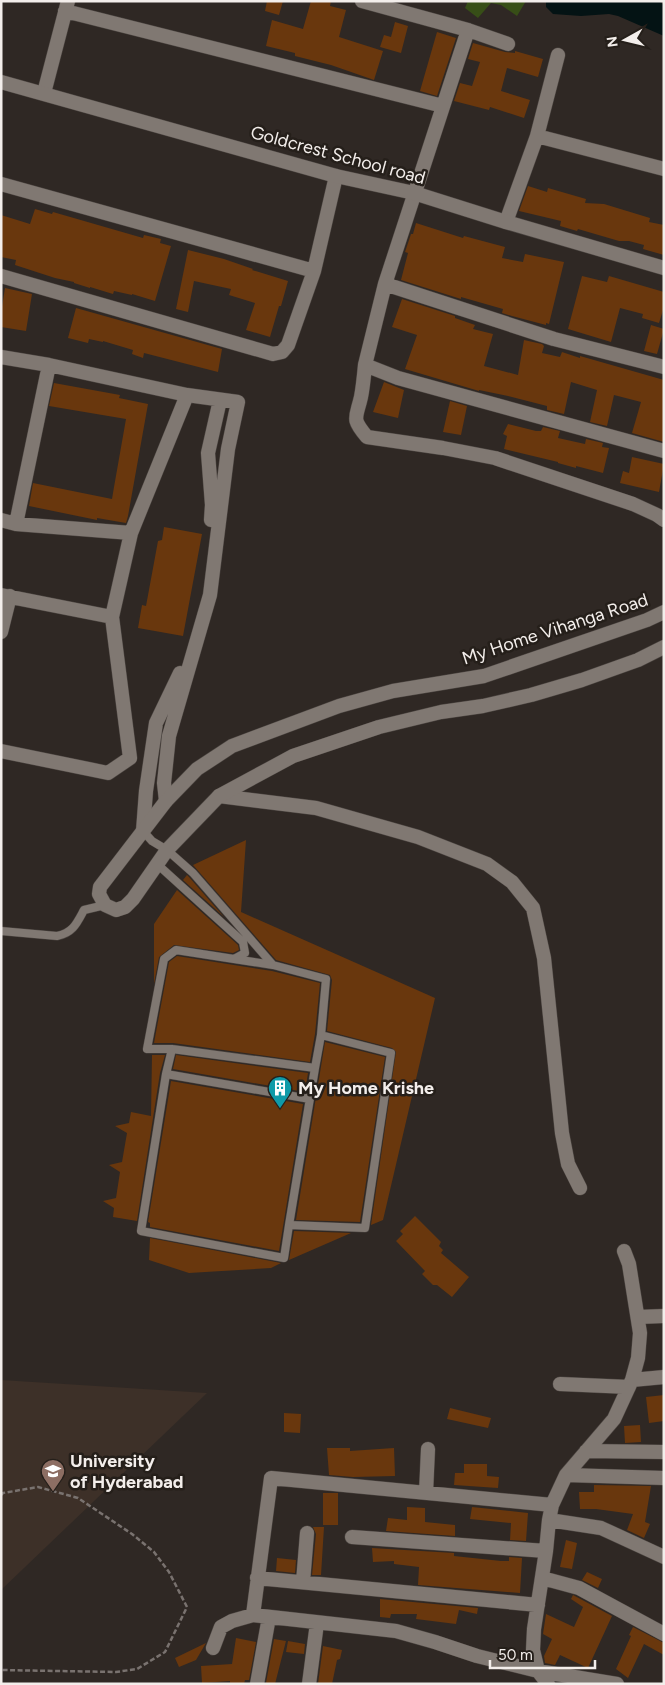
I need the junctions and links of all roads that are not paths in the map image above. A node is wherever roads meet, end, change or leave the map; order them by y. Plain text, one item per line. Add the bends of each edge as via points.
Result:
1 (362, 1) edge
2 (66, 6) edge
3 (468, 30) junction
4 (508, 44) dead end
5 (558, 55) dead end
6 (1, 82) edge
7 (44, 94) junction
8 (443, 106) junction
9 (537, 136) junction
10 (664, 169) edge
11 (336, 176) junction
12 (1, 184) edge
13 (414, 193) junction
14 (506, 222) junction
15 (664, 268) edge
16 (314, 271) junction
17 (1, 276) edge
18 (385, 284) junction
19 (1, 357) edge
20 (49, 365) junction
21 (365, 366) junction
22 (664, 367) edge
23 (187, 395) junction
24 (220, 400) junction
25 (664, 451) edge
26 (1, 520) edge
27 (664, 520) edge
28 (16, 524) junction
29 (131, 533) junction
30 (6, 595) edge
31 (664, 612) edge
32 (112, 617) junction
33 (1, 632) edge
34 (664, 647) edge
35 (1, 751) edge
36 (219, 796) junction
37 (166, 800) junction
38 (143, 831) junction
39 (167, 850) junction
40 (157, 864) junction
41 (105, 905) junction
42 (1, 931) edge
43 (234, 959) junction
44 (273, 965) junction
45 (321, 1035) junction
46 (172, 1049) junction
47 (315, 1068) junction
48 (166, 1074) junction
49 (310, 1099) junction
50 (580, 1188) dead end
51 (289, 1225) junction
52 (624, 1251) dead end
53 (664, 1316) edge
54 (638, 1317) junction
55 (664, 1378) edge
56 (560, 1384) dead end
57 (630, 1384) junction
58 (428, 1449) dead end
59 (586, 1451) junction
60 (664, 1452) edge
61 (566, 1475) junction
62 (664, 1478) edge
63 (426, 1493) junction
64 (552, 1505) junction
65 (549, 1520) junction
66 (306, 1533) dead end
67 (352, 1537) dead end
68 (546, 1552) junction
69 (664, 1557) edge
70 (258, 1578) junction
71 (542, 1578) junction
72 (303, 1582) junction
73 (538, 1606) junction
74 (253, 1615) junction
75 (269, 1617) junction
76 (317, 1623) junction
77 (664, 1634) edge
78 (213, 1648) dead end
79 (538, 1671) junction
80 (257, 1684) edge
81 (309, 1684) edge
82 (548, 1684) edge
83 (617, 1684) edge

1 - 3 street
2 - 7 street
2 - 8 street
3 - 4 street
3 - 8 street
5 - 9 street
6 - 7 street, Goldcrest School road
7 - 11 street, Goldcrest School road
8 - 13 street
9 - 10 street
9 - 14 street
11 - 13 street, Goldcrest School road
11 - 16 street
12 - 16 street
13 - 14 street, Goldcrest School road
13 - 18 street
14 - 15 street, Goldcrest School road
16 - 17 street via 288,345 282,352 273,354
18 - 21 street
18 - 22 street via 554,339
19 - 20 street
20 - 23 street
20 - 28 street
21 - 25 street via 398,378
21 - 27 street via 361,398 355,414 358,427 367,437 495,458 633,504
23 - 24 street
23 - 29 street
24 - 37 street via 238,402 228,449 210,595 169,736 164,783
24 - 38 street via 208,453 212,504 208,557 185,661 156,724
26 - 28 street
28 - 29 street
29 - 32 street
30 - 32 street
30 - 33 street
31 - 37 street, My Home Vihanga Road via 484,676 393,691 330,709 232,746 197,769
32 - 35 street via 130,758 108,773
34 - 36 street via 638,660 531,696 379,727 293,756
36 - 39 street
36 - 50 street via 316,808 418,837 487,864 512,882 533,908 544,958 562,1133 568,1164
37 - 38 street, My Home Vihanga Road
38 - 39 lane
38 - 41 street, My Home Vihanga Road via 100,887 99,894
39 - 40 street
39 - 44 lane via 193,873
40 - 41 street via 126,907 116,910
40 - 43 lane via 244,942 245,953
41 - 42 lane via 84,910 74,929 65,935
43 - 44 lane
43 - 46 lane via 176,950 164,959 147,1048
44 - 45 lane via 326,979
45 - 47 lane
45 - 51 lane via 391,1053 365,1228
46 - 47 lane
46 - 48 lane
47 - 49 lane
48 - 49 lane
48 - 51 lane via 141,1231 284,1258
49 - 51 lane
52 - 54 street via 630,1264
53 - 54 street
54 - 57 street via 638,1358
55 - 57 street
56 - 57 street
57 - 59 street via 614,1419
58 - 63 street
59 - 60 street
59 - 61 street
61 - 62 street
61 - 64 street
63 - 64 street
63 - 70 street via 271,1478
64 - 65 street
65 - 68 street
65 - 69 street via 601,1528
66 - 72 street
67 - 68 street
68 - 71 street
70 - 72 street
70 - 74 street
71 - 73 street
71 - 77 street via 579,1588
72 - 73 street
73 - 79 street via 533,1650
74 - 75 street
74 - 78 street via 221,1627
75 - 76 street
75 - 80 street
76 - 79 street via 396,1631
76 - 81 street
79 - 82 street
79 - 83 street

